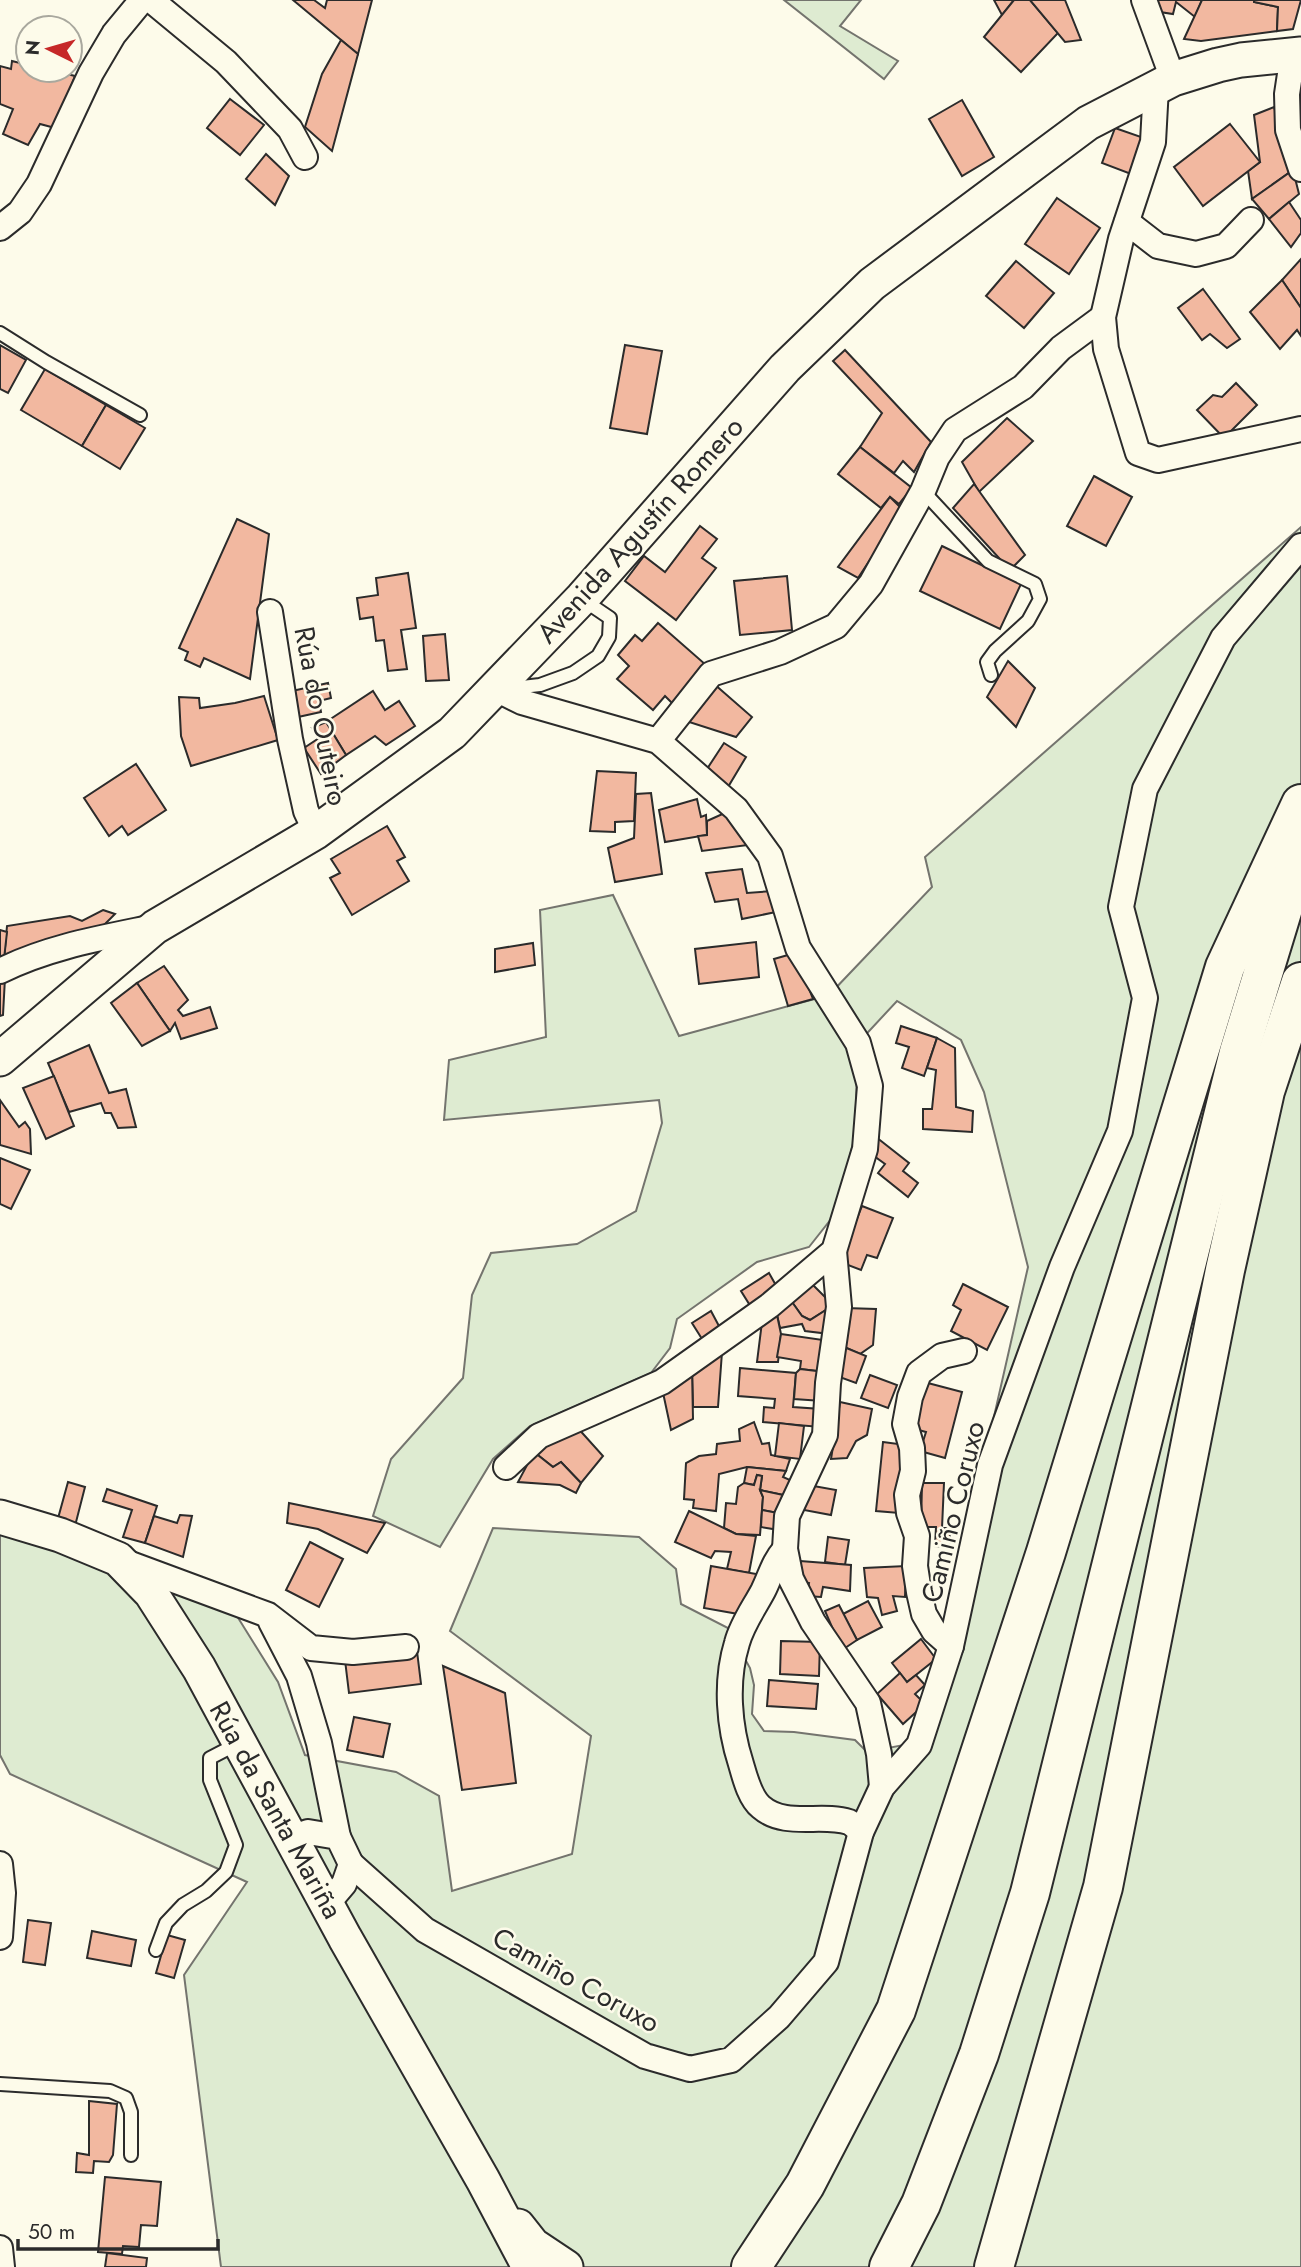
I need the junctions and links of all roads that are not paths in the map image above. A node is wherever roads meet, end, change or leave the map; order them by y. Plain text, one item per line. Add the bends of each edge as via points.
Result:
1 (142, 0) edge
2 (151, 0) edge
3 (1144, 0) edge
4 (1297, 54) edge
5 (1164, 83) junction
6 (305, 157) dead end
7 (1301, 169) edge
8 (1251, 220) dead end
9 (1127, 222) junction
10 (0, 228) edge
11 (1103, 317) junction
12 (0, 332) edge
13 (140, 415) dead end
14 (1301, 429) edge
15 (923, 491) junction
16 (1301, 546) edge
17 (582, 598) junction
18 (270, 612) dead end
19 (991, 675) dead end
20 (496, 690) junction
21 (659, 741) junction
22 (1301, 804) edge
23 (316, 832) junction
24 (1301, 856) edge
25 (155, 927) junction
26 (0, 971) edge
27 (1301, 982) edge
28 (0, 1059) edge
29 (834, 1251) junction
30 (964, 1351) dead end
31 (506, 1467) dead end
32 (0, 1517) edge
33 (785, 1549) junction
34 (118, 1559) junction
35 (268, 1615) junction
36 (951, 1646) junction
37 (406, 1647) dead end
38 (239, 1743) junction
39 (882, 1787) junction
40 (861, 1832) junction
41 (338, 1837) junction
42 (291, 1838) junction
43 (0, 1864) edge
44 (351, 1864) junction
45 (327, 1904) junction
46 (0, 1937) edge
47 (156, 1950) dead end
48 (0, 2084) edge
49 (131, 2155) dead end
50 (483, 2180) junction
51 (0, 2248) edge
52 (2, 2267) edge
53 (529, 2267) edge
54 (566, 2267) edge
55 (751, 2267) edge
56 (889, 2267) edge
57 (994, 2267) edge

1 - 10 street via 91,73 39,184 20,212
2 - 6 street via 226,62 290,129
3 - 5 street
4 - 5 street, Avenida Agustín Romero via 1218,65
4 - 7 street via 1287,94 1288,130
5 - 9 street via 1153,142
5 - 17 street, Avenida Agustín Romero via 1088,123 872,284 785,368
8 - 9 street via 1226,246 1196,254 1158,246
9 - 11 street
11 - 14 street via 1105,349 1138,453 1158,460
11 - 15 street via 1061,348 1023,387 954,430
12 - 13 lane
15 - 19 lane via 988,561 1035,584 1040,598 1028,621 988,662
15 - 21 street via 871,584 836,626 780,652 711,674
16 - 36 street, Camiño Coruxo via 1223,638 1145,789 1121,907 1145,998 1120,1130 1062,1267 990,1465
17 - 20 street, Avenida Agustín Romero
17 - 20 lane via 610,618 608,637 598,656 573,673 540,685
18 - 23 street, Rúa do Outeiro via 289,739 306,811
20 - 21 street via 522,702
20 - 23 street, Avenida Agustín Romero via 452,733
21 - 29 street via 736,809 770,856 798,948 858,1043 870,1086 865,1149
22 - 55 highway via 1225,967 1046,1552 896,2010 805,2185
23 - 25 street, Avenida Agustín Romero
24 - 56 highway via 1239,1052 1030,1893 979,2054 921,2204
25 - 26 street via 68,946
25 - 28 street, Avenida Agustín Romero
27 - 57 highway via 1265,1091 1225,1270 1103,1887
29 - 31 street via 769,1306 662,1382 539,1436
29 - 33 street via 839,1307 825,1435 788,1516
30 - 36 street via 942,1356 919,1373 905,1424 912,1448 907,1495 917,1536 919,1592 934,1631
32 - 34 street, Rúa da Santa Mariña
33 - 39 street via 791,1578 813,1622 868,1703
33 - 40 street via 774,1562 736,1644 730,1705 733,1740 760,1807 779,1817 851,1822
34 - 35 street
34 - 38 street, Rúa da Santa Mariña via 151,1593
35 - 37 street via 311,1648 353,1652
35 - 41 street via 299,1676 319,1743
36 - 39 street, Camiño Coruxo via 919,1745
38 - 42 street, Rúa da Santa Mariña
38 - 47 lane via 210,1758 210,1780 236,1845 226,1872 166,1923
39 - 40 street, Camiño Coruxo
40 - 44 street, Camiño Coruxo via 826,1962 779,2017 731,2060 690,2069 645,2056 425,1930
41 - 42 street via 308,1832
41 - 44 street
42 - 45 street, Rúa da Santa Mariña
43 - 46 street
44 - 45 street via 344,1884
45 - 50 street, Rúa da Santa Mariña
48 - 49 lane via 110,2091 126,2098 131,2112
50 - 53 street, Rúa da Santa Mariña
50 - 54 street, Rúa da Santa Mariña via 533,2245
51 - 52 street

